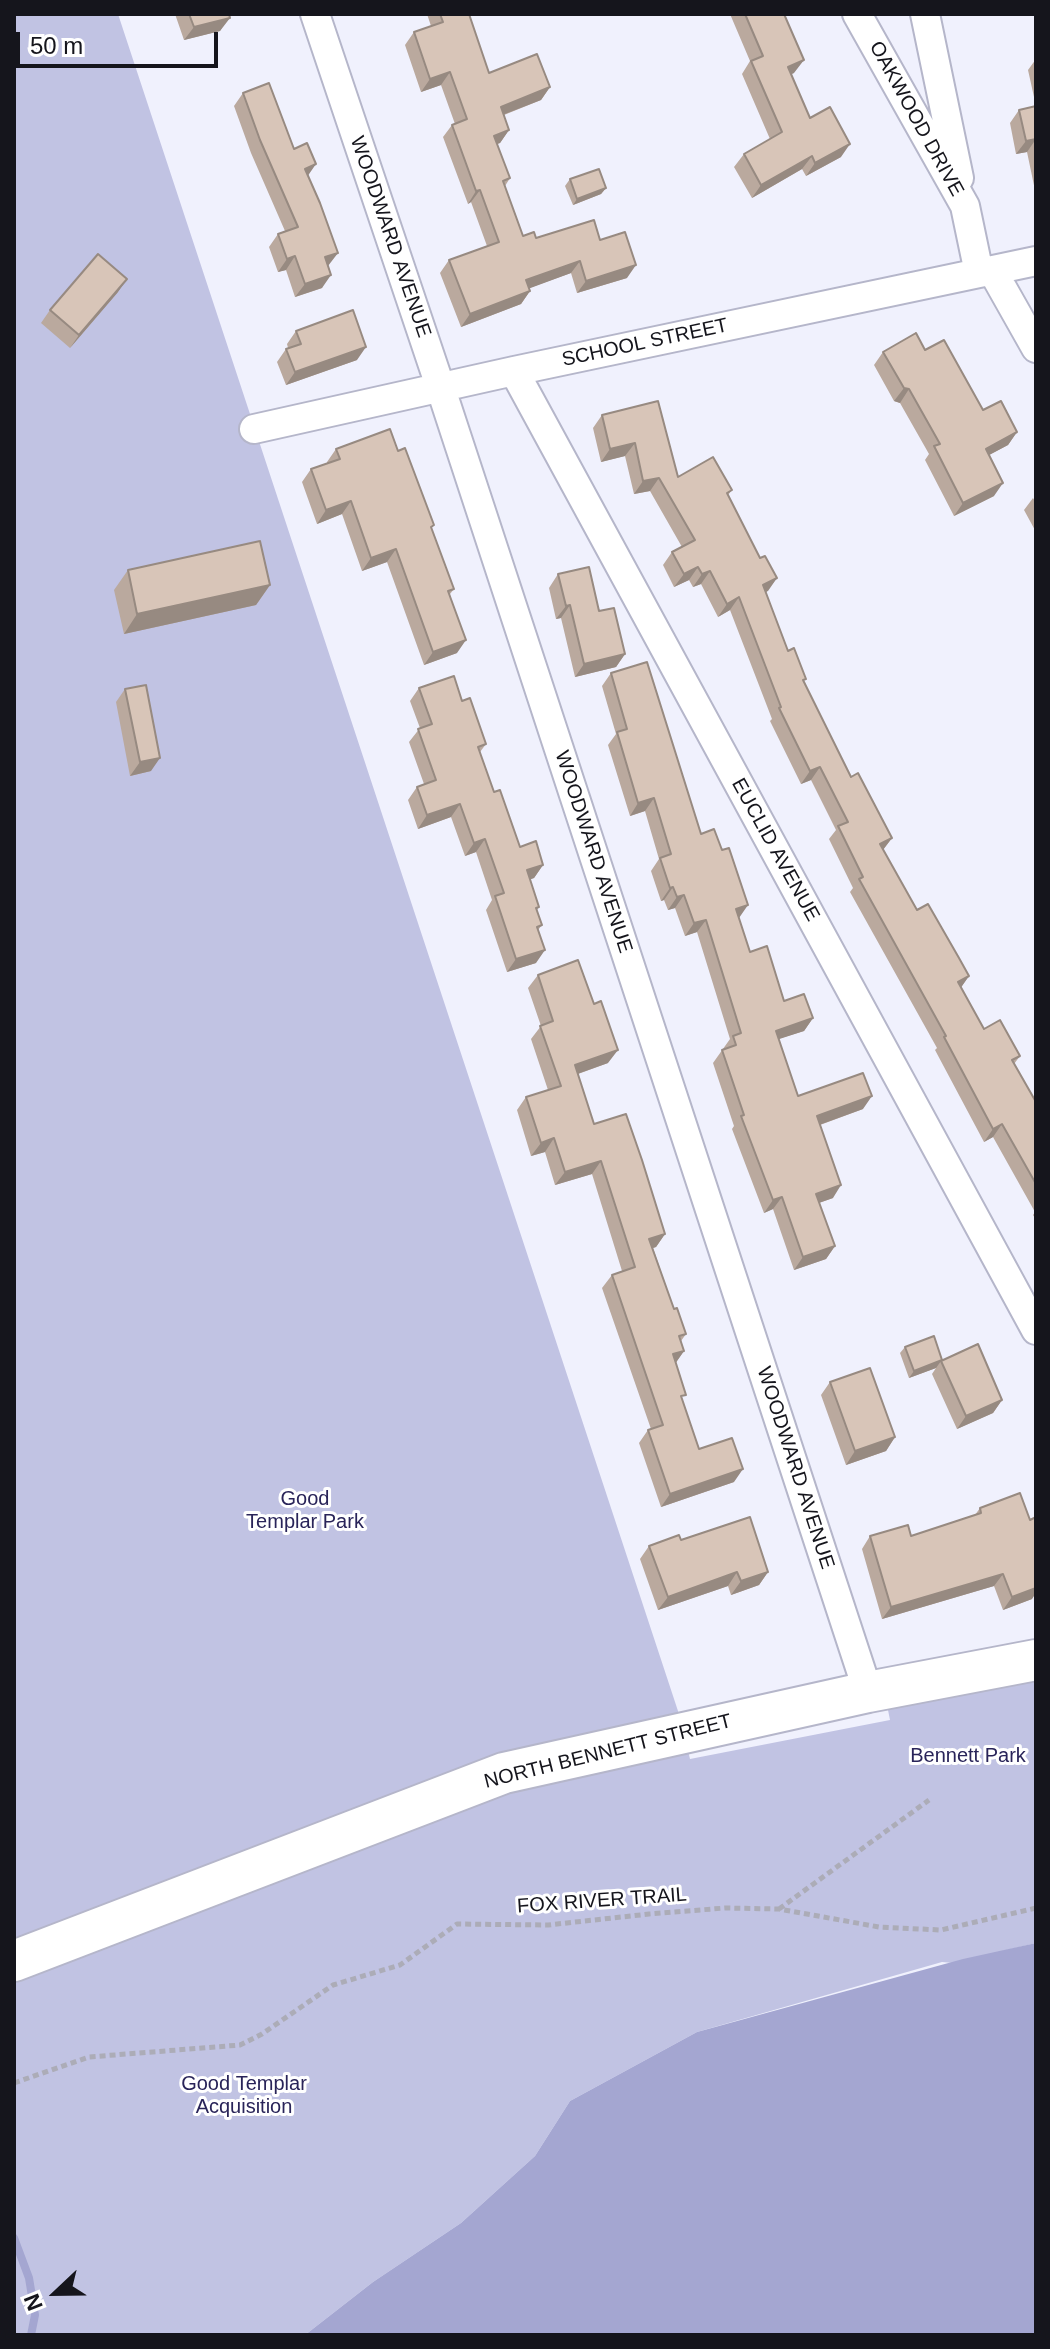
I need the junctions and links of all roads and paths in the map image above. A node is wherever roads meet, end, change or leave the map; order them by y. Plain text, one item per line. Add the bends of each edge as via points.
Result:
1 (315, 14) edge
2 (857, 14) edge
3 (925, 14) edge
4 (965, 206) junction
5 (1036, 261) edge
6 (986, 272) junction
7 (1036, 348) edge
8 (514, 371) junction
9 (441, 389) junction
10 (254, 429) dead end
11 (1036, 1330) edge
12 (1036, 1660) edge
13 (868, 1692) junction
14 (929, 1800) dead end
15 (1036, 1908) edge
16 (779, 1909) junction
17 (14, 1961) edge
18 (14, 2083) edge

1 - 9 street, WOODWARD AVENUE
2 - 4 street, OAKWOOD DRIVE
3 - 4 street
4 - 6 street, OAKWOOD DRIVE
5 - 6 street, SCHOOL STREET
6 - 7 street, OAKWOOD DRIVE
6 - 8 street, SCHOOL STREET
8 - 9 street, SCHOOL STREET
8 - 11 street, EUCLID AVENUE
9 - 10 street, SCHOOL STREET
9 - 13 street, WOODWARD AVENUE
12 - 13 main road, NORTH BENNETT STREET
13 - 17 main road, NORTH BENNETT STREET via 504,1773
14 - 16 path
15 - 16 path, FOX RIVER TRAIL via 941,1930 879,1927
16 - 18 path, FOX RIVER TRAIL via 709,1909 548,1925 457,1924 400,1965 333,1985 240,2045 89,2057

